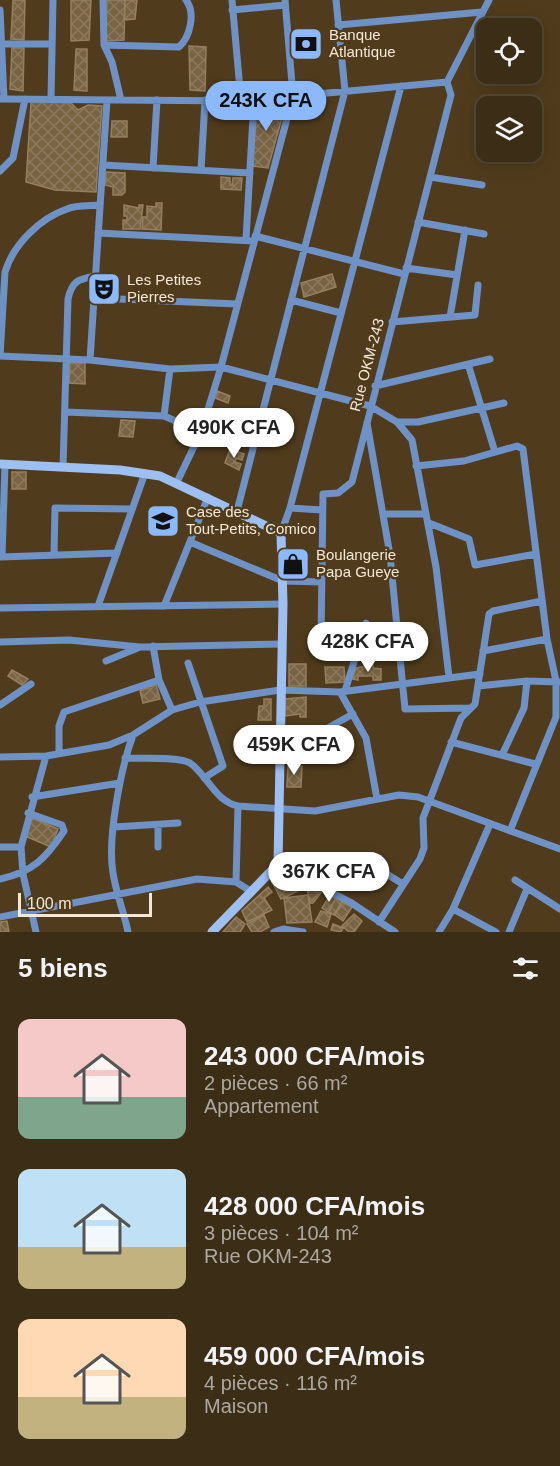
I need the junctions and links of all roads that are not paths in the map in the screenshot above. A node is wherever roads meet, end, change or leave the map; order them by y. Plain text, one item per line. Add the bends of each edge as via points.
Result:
1 (53, 0) edge
2 (103, 0) edge
3 (186, 0) edge
4 (232, 0) edge
5 (336, 0) edge
6 (489, 0) edge
7 (285, 3) edge
8 (0, 10) edge
9 (232, 10) junction
10 (482, 12) junction
11 (338, 25) junction
12 (3, 44) junction
13 (52, 44) junction
14 (104, 45) junction
15 (447, 81) junction
16 (401, 86) junction
17 (345, 91) junction
18 (293, 96) junction
19 (2, 99) edge
20 (25, 99) junction
21 (51, 99) junction
22 (254, 99) junction
23 (107, 100) junction
24 (121, 100) junction
25 (157, 100) junction
26 (205, 100) junction
27 (241, 101) junction
28 (103, 165) junction
29 (153, 168) junction
30 (201, 170) junction
31 (0, 171) edge
32 (250, 173) junction
33 (430, 177) junction
34 (482, 185) dead end
35 (100, 205) junction
36 (418, 222) junction
37 (465, 230) junction
38 (98, 232) junction
39 (484, 234) dead end
40 (252, 239) junction
41 (304, 249) junction
42 (355, 262) junction
43 (405, 271) junction
44 (457, 275) junction
45 (96, 276) junction
46 (478, 285) dead end
47 (94, 298) junction
48 (291, 300) junction
49 (237, 304) junction
50 (341, 313) junction
51 (450, 317) junction
52 (392, 322) junction
53 (0, 356) edge
54 (66, 359) junction
55 (490, 359) dead end
56 (90, 360) junction
57 (468, 364) junction
58 (221, 367) junction
59 (170, 369) junction
60 (270, 380) junction
61 (375, 386) junction
62 (320, 393) junction
63 (504, 403) dead end
64 (370, 406) junction
65 (482, 409) junction
66 (65, 412) junction
67 (164, 416) junction
68 (366, 418) junction
69 (397, 422) junction
70 (201, 432) junction
71 (495, 452) junction
72 (2, 464) edge
73 (416, 466) junction
74 (63, 467) junction
75 (145, 472) junction
76 (177, 482) junction
77 (208, 497) junction
78 (290, 508) junction
79 (132, 509) junction
80 (322, 510) junction
81 (237, 511) junction
82 (384, 514) junction
83 (425, 514) junction
84 (429, 523) junction
85 (280, 533) junction
86 (190, 542) junction
87 (117, 553) junction
88 (536, 554) junction
89 (54, 555) junction
90 (1, 557) edge
91 (283, 581) junction
92 (322, 582) junction
93 (542, 601) junction
94 (283, 604) junction
95 (98, 606) junction
96 (164, 606) junction
97 (0, 608) edge
98 (366, 623) dead end
99 (547, 639) junction
100 (321, 641) dead end
101 (0, 642) edge
102 (282, 644) junction
103 (140, 646) junction
104 (153, 646) junction
105 (483, 651) junction
106 (106, 661) dead end
107 (188, 663) dead end
108 (480, 674) junction
109 (449, 677) junction
110 (159, 680) junction
111 (527, 681) junction
112 (402, 682) junction
113 (558, 682) edge
114 (32, 684) dead end
115 (478, 686) junction
116 (280, 690) junction
117 (342, 691) junction
118 (200, 702) junction
119 (0, 705) edge
120 (471, 708) junction
121 (172, 710) junction
122 (353, 714) junction
123 (133, 735) junction
124 (451, 742) junction
125 (59, 753) junction
126 (502, 755) junction
127 (46, 756) junction
128 (279, 756) junction
129 (0, 757) edge
130 (125, 758) junction
131 (536, 764) junction
132 (204, 778) junction
133 (120, 783) junction
134 (32, 797) junction
135 (377, 799) junction
136 (431, 802) junction
137 (238, 806) junction
138 (280, 810) junction
139 (28, 813) junction
140 (178, 824) dead end
141 (490, 824) junction
142 (158, 825) junction
143 (114, 827) junction
144 (510, 831) junction
145 (0, 847) edge
146 (21, 847) junction
147 (158, 847) dead end
148 (560, 849) edge
149 (357, 856) dead end
150 (278, 864) junction
151 (23, 874) junction
152 (0, 879) edge
153 (515, 880) dead end
154 (236, 882) junction
155 (403, 884) junction
156 (527, 889) junction
157 (252, 892) junction
158 (120, 896) junction
159 (453, 909) junction
160 (560, 909) edge
161 (30, 911) junction
162 (0, 917) edge
163 (379, 922) junction
164 (36, 932) edge
165 (128, 932) edge
166 (212, 932) edge
167 (274, 932) edge
168 (303, 932) edge
169 (395, 932) edge
170 (439, 932) edge
171 (496, 932) edge
172 (509, 932) edge

1 - 13 street
2 - 14 street
3 - 14 street via 190,21 187,40 179,48
4 - 9 street
5 - 11 street
6 - 10 street
7 - 9 street
7 - 18 street
8 - 12 street
9 - 27 street
10 - 11 street
10 - 15 street
11 - 17 street
12 - 13 street
12 - 19 street
13 - 21 street
14 - 24 street
15 - 16 street
15 - 33 street, Rue OKM-243 via 451,95
16 - 17 street
16 - 42 street
17 - 18 street
17 - 41 street
18 - 22 street
18 - 40 street
19 - 20 street
20 - 21 street
20 - 31 street via 13,158
21 - 23 street
22 - 27 street
22 - 32 street
23 - 24 street
23 - 28 street
24 - 25 street
25 - 26 street
25 - 29 street
26 - 27 street
26 - 30 street
28 - 29 street
28 - 35 street
29 - 30 street
30 - 32 street
32 - 40 street
33 - 34 street
33 - 36 street, Rue OKM-243
35 - 38 street
35 - 53 street via 69,208 45,220 9,261 4,272
36 - 37 street
36 - 43 street, Rue OKM-243
37 - 39 street
37 - 44 street
38 - 40 street
38 - 45 street
40 - 41 street
40 - 49 street
41 - 42 street
41 - 48 street
42 - 43 street
42 - 50 street
43 - 44 street
43 - 52 street, Rue OKM-243
44 - 51 street
45 - 47 street
45 - 54 street via 77,279 71,285
46 - 51 street via 477,313
47 - 49 street
47 - 56 street
48 - 50 street
48 - 60 street
49 - 58 street
50 - 62 street
51 - 52 street
52 - 61 street, Rue OKM-243
53 - 54 street
54 - 56 street
54 - 66 street
55 - 57 street
56 - 59 street
57 - 61 street
57 - 65 street
58 - 59 street
58 - 60 street
58 - 70 street
59 - 67 street
60 - 62 street
60 - 81 street
61 - 64 street, Rue OKM-243
62 - 64 street
62 - 78 street
63 - 65 street
64 - 68 street, Rue OKM-243
64 - 69 street
65 - 69 street via 418,422
65 - 71 street
66 - 67 street
66 - 74 street
67 - 70 street
68 - 80 street, Rue OKM-243 via 351,482 338,493 323,494
68 - 82 street
69 - 73 street via 412,440
70 - 76 street
71 - 73 street via 464,461
71 - 88 street via 517,446 523,449
72 - 74 street
72 - 90 street
73 - 83 street
74 - 75 street
75 - 76 street
75 - 79 street
76 - 77 street
77 - 81 street
77 - 86 street
78 - 80 street
78 - 85 street
79 - 87 street
79 - 89 street via 55,508
80 - 92 street
81 - 85 street
82 - 83 street
82 - 112 street
83 - 84 street
84 - 88 street via 469,539 475,565
84 - 109 street
85 - 91 street
86 - 91 street
86 - 96 street
87 - 89 street
87 - 95 street
88 - 93 street
89 - 90 street
91 - 92 street
91 - 94 street
92 - 100 street
93 - 99 street
93 - 105 street via 490,612
94 - 96 street
94 - 102 street
95 - 96 street
95 - 97 street
98 - 117 street
99 - 105 street
99 - 113 street
101 - 103 street via 69,640
102 - 104 street
102 - 116 street
103 - 104 street
103 - 106 street
104 - 110 street
105 - 108 street
107 - 118 street
108 - 109 street
108 - 115 street
109 - 112 street
110 - 121 street
110 - 125 street via 64,712 59,726
111 - 113 street
111 - 115 street
111 - 126 street via 524,708
112 - 117 street
112 - 120 street via 405,709
113 - 131 street via 556,719
114 - 119 street
115 - 120 street
116 - 117 street
116 - 118 street
116 - 128 street
117 - 122 street
118 - 121 street
118 - 132 street via 223,768
120 - 124 street
121 - 123 street
122 - 128 street
122 - 135 street via 366,738
123 - 125 street via 109,745
123 - 130 street
124 - 126 street
124 - 136 street
125 - 127 street
126 - 131 street
127 - 129 street
127 - 134 street
128 - 138 street
130 - 132 street via 185,761
130 - 133 street
131 - 144 street
132 - 137 street via 226,803
133 - 134 street
133 - 143 street
134 - 139 street
135 - 136 street via 399,795
135 - 138 street via 315,811
136 - 141 street
136 - 155 street via 423,818 422,854
137 - 138 street
137 - 154 street
138 - 150 street
139 - 146 street
139 - 151 street via 62,825 64,831 49,853
140 - 142 street
141 - 144 street
141 - 159 street
142 - 143 street
142 - 147 street
143 - 158 street via 111,861
144 - 148 street
145 - 146 street
146 - 151 street
149 - 155 street
150 - 157 street
150 - 163 street
151 - 152 street
151 - 161 street
153 - 156 street
154 - 157 street
154 - 158 street via 197,879
155 - 163 street
156 - 160 street
156 - 172 street
157 - 166 street
158 - 161 street
158 - 165 street
159 - 170 street
159 - 171 street
161 - 162 street
161 - 164 street
163 - 169 street
167 - 168 street via 283,928

